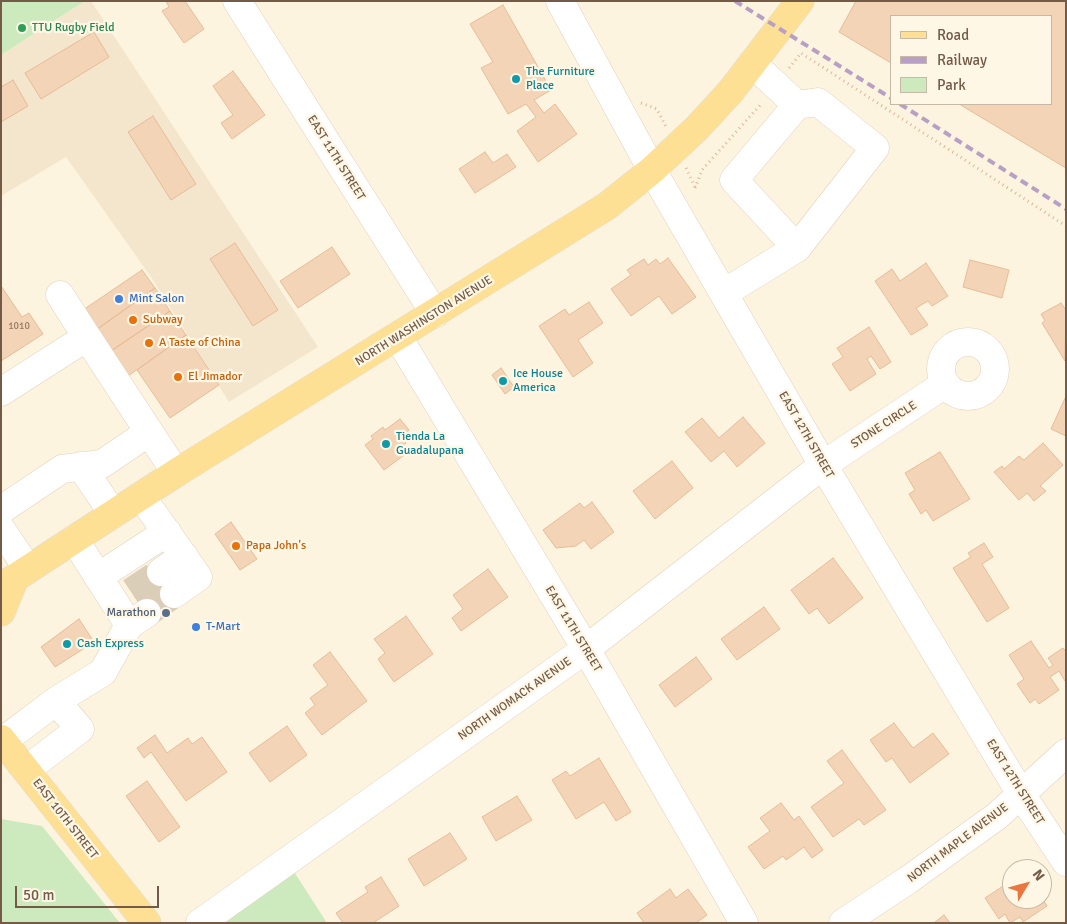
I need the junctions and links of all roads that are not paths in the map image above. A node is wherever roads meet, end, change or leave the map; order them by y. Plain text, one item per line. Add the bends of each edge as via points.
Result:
1 (237, 1) edge
2 (560, 1) edge
3 (800, 1) edge
4 (752, 63) junction
5 (797, 105) junction
6 (652, 170) junction
7 (797, 248) junction
8 (724, 293) junction
9 (60, 295) dead end
10 (435, 314) junction
11 (87, 337) junction
12 (398, 337) junction
13 (945, 384) dead end
14 (1, 392) edge
15 (149, 432) junction
16 (823, 465) junction
17 (81, 466) junction
18 (176, 473) junction
19 (141, 496) junction
20 (1, 510) edge
21 (113, 514) junction
22 (1, 529) edge
23 (167, 532) junction
24 (74, 539) junction
25 (98, 577) junction
26 (15, 578) edge
27 (168, 583) tunnel mouth
28 (1, 612) edge
29 (586, 649) junction
30 (56, 701) junction
31 (6, 748) edge
32 (1066, 753) edge
33 (1021, 794) junction
34 (1066, 862) edge
35 (147, 923) edge
36 (200, 923) edge
37 (744, 923) edge
38 (843, 923) edge

1 - 10 street, EAST 11TH STREET
2 - 6 street, EAST 12TH STREET
3 - 4 main road, NORTH WASHINGTON AVENUE
4 - 5 street
4 - 6 main road, NORTH WASHINGTON AVENUE via 697,128
5 - 7 street via 734,180
5 - 7 street via 818,102 875,148
6 - 8 street, EAST 12TH STREET
6 - 10 main road, NORTH WASHINGTON AVENUE via 607,206
7 - 8 street
8 - 16 street, EAST 12TH STREET
9 - 11 street
10 - 12 main road, NORTH WASHINGTON AVENUE
11 - 14 street
11 - 15 street
12 - 18 main road, NORTH WASHINGTON AVENUE
12 - 29 street, EAST 11TH STREET
13 - 16 street, STONE CIRCLE
15 - 17 street via 102,464
15 - 18 street
16 - 29 street, NORTH WOMACK AVENUE
16 - 33 street, EAST 12TH STREET
17 - 20 street via 62,469
17 - 21 street
18 - 19 main road, NORTH WASHINGTON AVENUE
19 - 21 main road, NORTH WASHINGTON AVENUE
19 - 23 street
21 - 24 main road, NORTH WASHINGTON AVENUE
22 - 26 street
23 - 25 street
23 - 27 street via 184,556
24 - 25 street
24 - 26 main road, NORTH WASHINGTON AVENUE
25 - 30 street via 130,608 103,672
26 - 28 main road
29 - 36 street, NORTH WOMACK AVENUE
29 - 37 street, EAST 11TH STREET
30 - 31 street
30 - 31 street via 80,729
31 - 35 main road, EAST 10TH STREET
32 - 33 street, NORTH MAPLE AVENUE
33 - 34 street, EAST 12TH STREET
33 - 38 street, NORTH MAPLE AVENUE via 997,816

